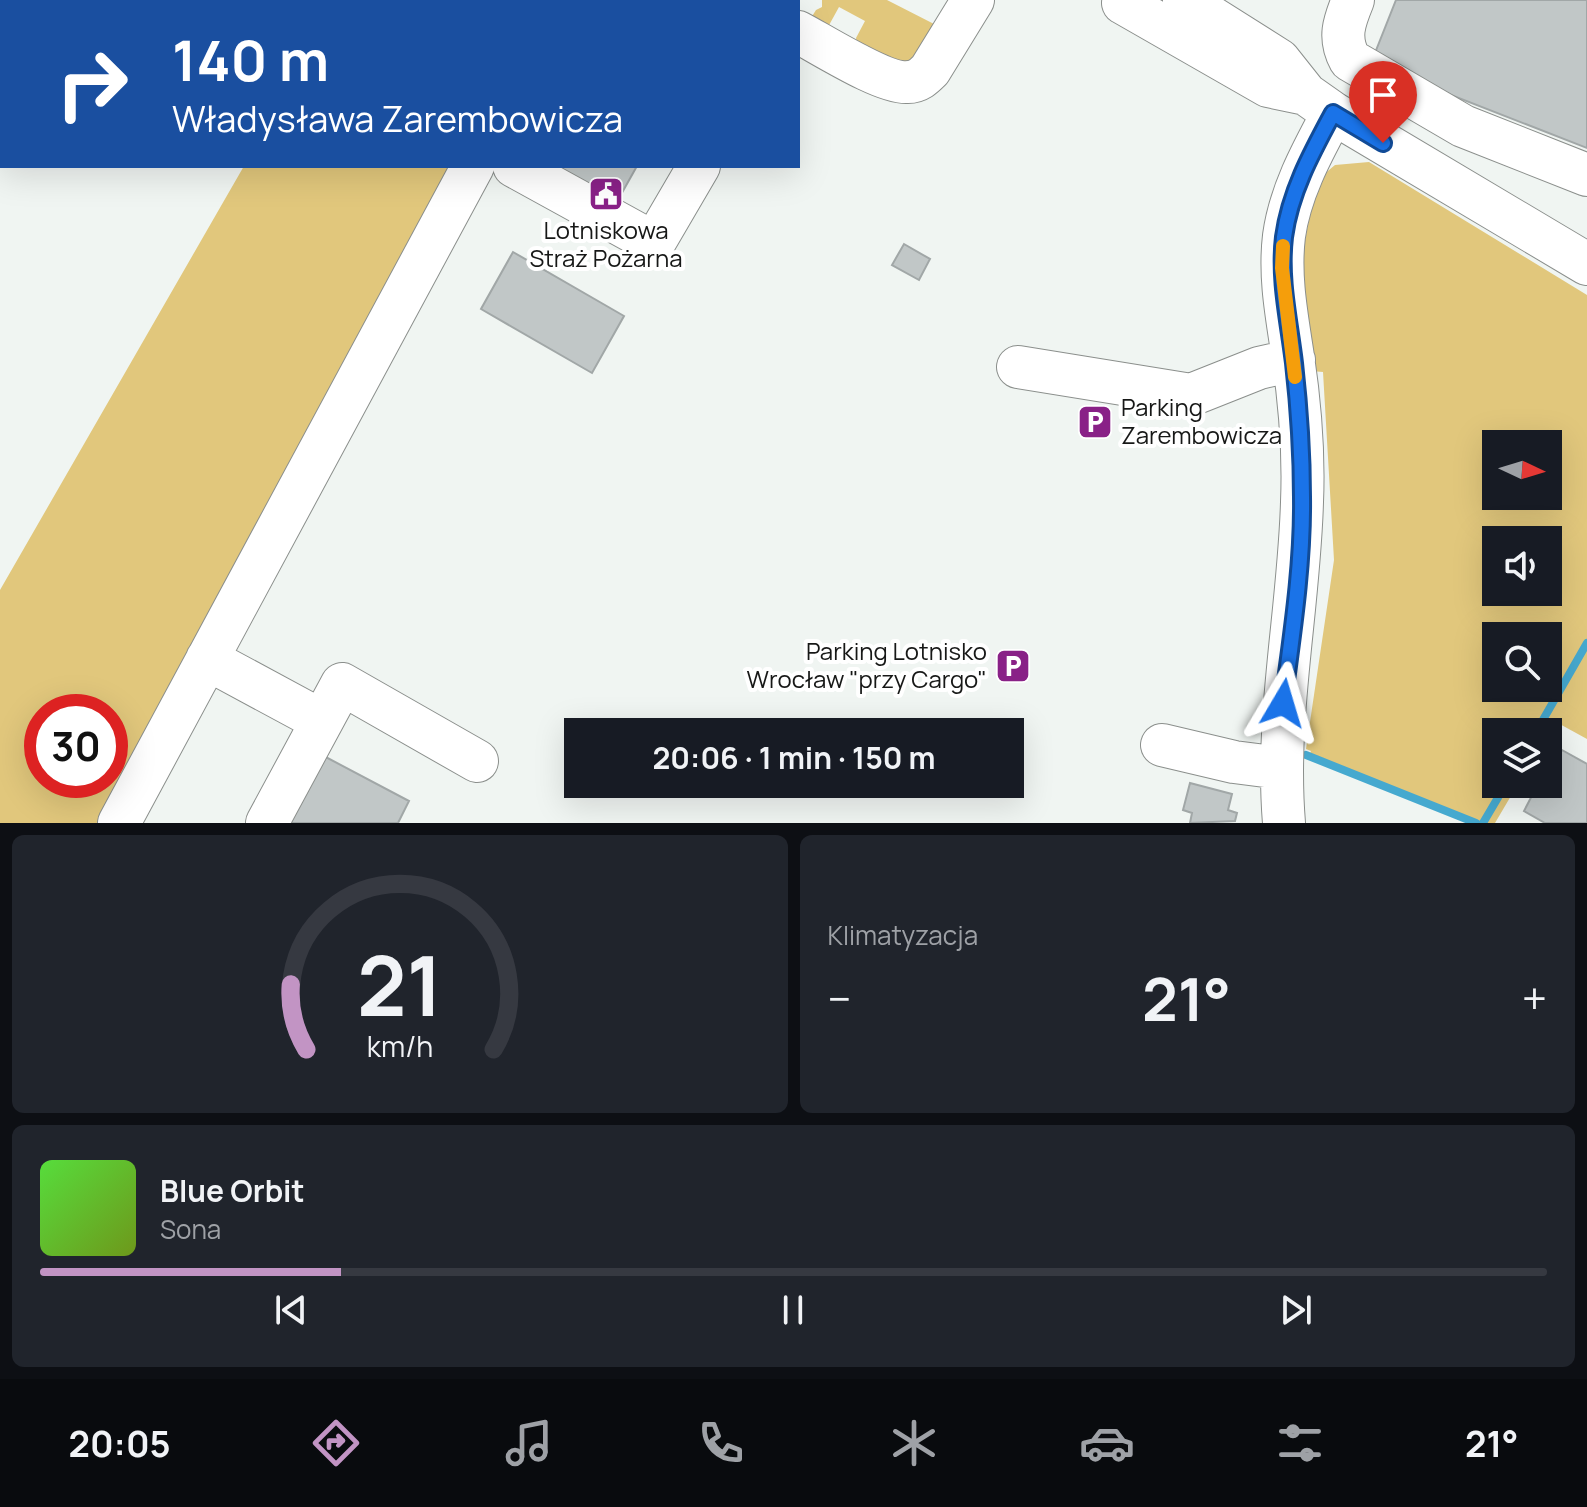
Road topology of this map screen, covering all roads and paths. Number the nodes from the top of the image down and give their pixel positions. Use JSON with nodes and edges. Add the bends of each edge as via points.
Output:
{"nodes":[{"id":1,"x":973,"y":0,"type":"edge"},
{"id":2,"x":1184,"y":0,"type":"edge"},
{"id":3,"x":1353,"y":0,"type":"edge"},
{"id":4,"x":1124,"y":2,"type":"edge"},
{"id":5,"x":800,"y":33,"type":"edge"},
{"id":6,"x":1319,"y":103,"type":"junction"},
{"id":7,"x":472,"y":168,"type":"edge"},
{"id":8,"x":518,"y":168,"type":"edge"},
{"id":9,"x":698,"y":168,"type":"edge"},
{"id":10,"x":1587,"y":175,"type":"edge"},
{"id":11,"x":1587,"y":264,"type":"edge"},
{"id":12,"x":1294,"y":360,"type":"junction"},
{"id":13,"x":1018,"y":367,"type":"dead end"},
{"id":14,"x":207,"y":659,"type":"junction"},
{"id":15,"x":322,"y":721,"type":"junction"},
{"id":16,"x":1162,"y":745,"type":"dead end"},
{"id":17,"x":477,"y":761,"type":"dead end"},
{"id":18,"x":1281,"y":768,"type":"junction"},
{"id":19,"x":119,"y":823,"type":"edge"},
{"id":20,"x":267,"y":823,"type":"edge"},
{"id":21,"x":1284,"y":823,"type":"edge"}],
"edges":[{"from":1,"to":5,"type":"street","via":[[930,70],[909,83],[885,77]]},
{"from":2,"to":6,"type":"street","via":[[1279,60]]},
{"from":3,"to":10,"type":"street","via":[[1342,45],[1350,60],[1463,126]]},
{"from":4,"to":6,"type":"street","via":[[1268,86]]},
{"from":6,"to":11,"type":"street"},
{"from":6,"to":12,"type":"street","via":[[1284,234],[1282,268]]},
{"from":7,"to":14,"type":"street"},
{"from":8,"to":9,"type":"street","via":[[654,243]]},
{"from":12,"to":13,"type":"street","via":[[1191,395]]},
{"from":12,"to":18,"type":"street","via":[[1302,499]]},
{"from":14,"to":15,"type":"street"},
{"from":14,"to":19,"type":"street"},
{"from":15,"to":17,"type":"street","via":[[342,684]]},
{"from":15,"to":20,"type":"street"},
{"from":16,"to":18,"type":"street"},
{"from":18,"to":21,"type":"street"}]}
